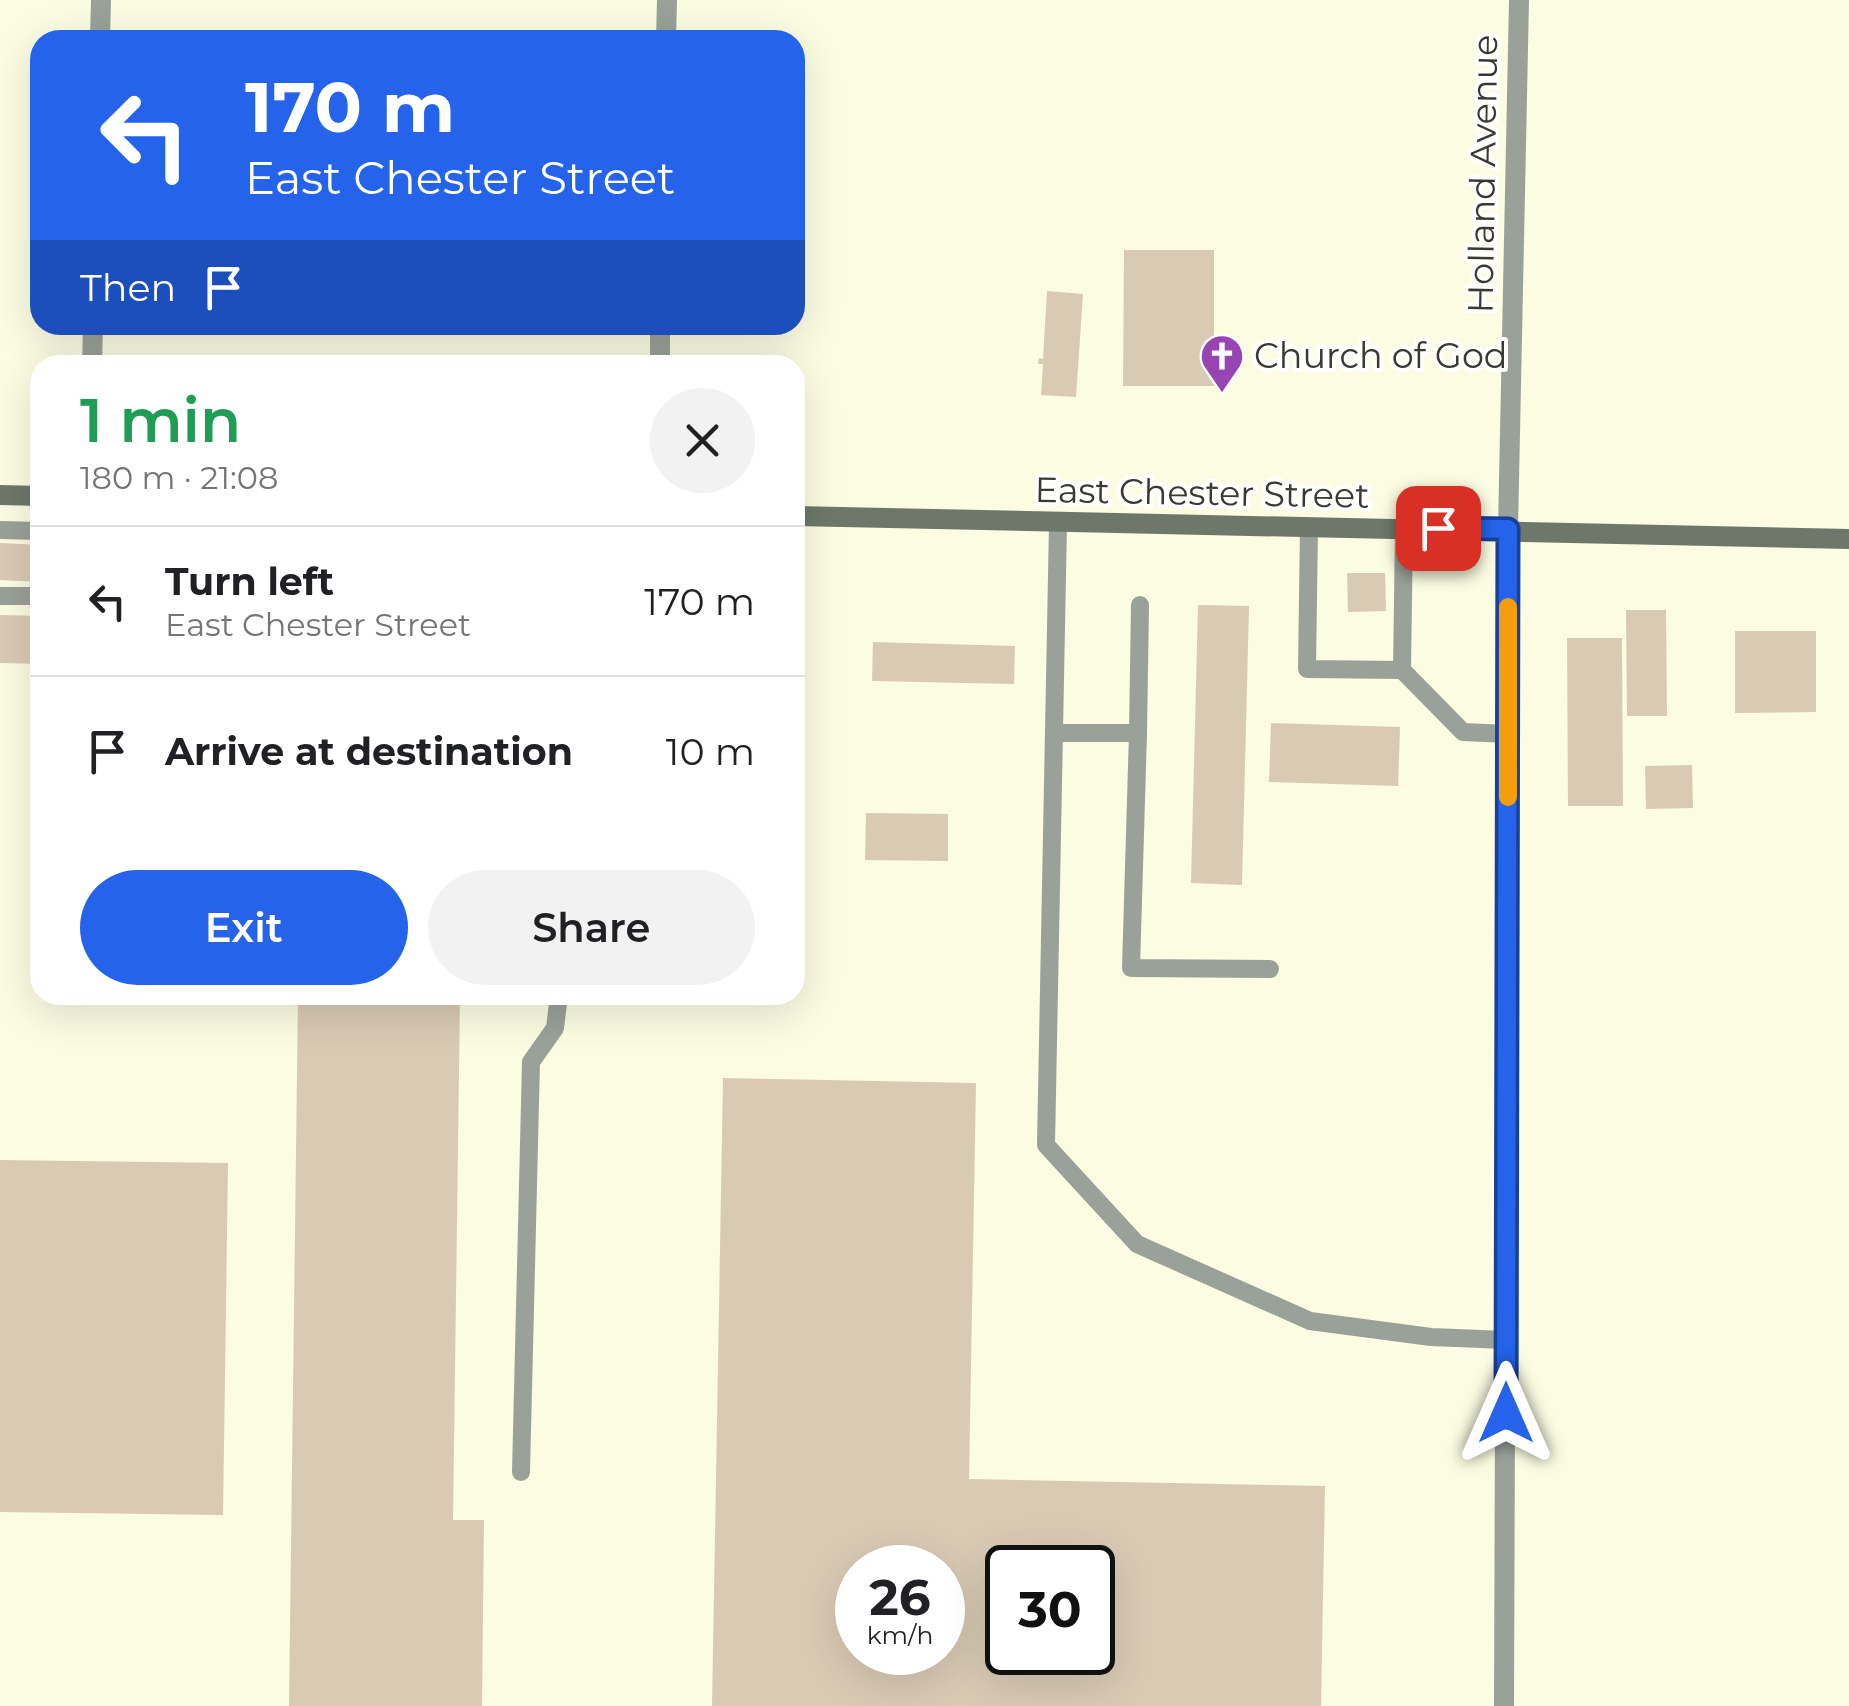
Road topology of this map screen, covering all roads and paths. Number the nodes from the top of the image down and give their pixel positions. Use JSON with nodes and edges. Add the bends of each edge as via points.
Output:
{"nodes":[{"id":1,"x":101,"y":0,"type":"edge"},
{"id":2,"x":667,"y":0,"type":"edge"},
{"id":3,"x":1518,"y":0,"type":"edge"},
{"id":4,"x":100,"y":30,"type":"edge"},
{"id":5,"x":666,"y":30,"type":"edge"},
{"id":6,"x":0,"y":495,"type":"edge"},
{"id":7,"x":30,"y":496,"type":"edge"},
{"id":8,"x":805,"y":516,"type":"edge"},
{"id":9,"x":1058,"y":524,"type":"junction"},
{"id":10,"x":1310,"y":527,"type":"junction"},
{"id":11,"x":1404,"y":528,"type":"junction"},
{"id":12,"x":1508,"y":529,"type":"junction"},
{"id":13,"x":0,"y":530,"type":"edge"},
{"id":14,"x":30,"y":531,"type":"edge"},
{"id":15,"x":1849,"y":539,"type":"edge"},
{"id":16,"x":0,"y":596,"type":"edge"},
{"id":17,"x":30,"y":596,"type":"edge"},
{"id":18,"x":1140,"y":605,"type":"dead end"},
{"id":19,"x":1402,"y":670,"type":"junction"},
{"id":20,"x":1054,"y":733,"type":"junction"},
{"id":21,"x":1138,"y":733,"type":"junction"},
{"id":22,"x":1508,"y":734,"type":"junction"},
{"id":23,"x":1270,"y":969,"type":"dead end"},
{"id":24,"x":558,"y":1005,"type":"edge"},
{"id":25,"x":1506,"y":1340,"type":"junction"},
{"id":26,"x":521,"y":1472,"type":"dead end"},
{"id":27,"x":1504,"y":1706,"type":"edge"}],
"edges":[{"from":1,"to":4,"type":"street"},
{"from":2,"to":5,"type":"street"},
{"from":3,"to":12,"type":"street","name":"Holland Avenue"},
{"from":6,"to":7,"type":"main road"},
{"from":8,"to":9,"type":"main road","name":"East Chester Street"},
{"from":9,"to":10,"type":"main road","name":"East Chester Street"},
{"from":9,"to":20,"type":"lane"},
{"from":10,"to":11,"type":"main road","name":"East Chester Street"},
{"from":10,"to":19,"type":"lane","via":[[1307,670]]},
{"from":11,"to":12,"type":"main road","name":"East Chester Street"},
{"from":11,"to":19,"type":"lane"},
{"from":12,"to":15,"type":"main road","name":"East Chester Street"},
{"from":12,"to":22,"type":"street","name":"Holland Avenue"},
{"from":13,"to":14,"type":"lane"},
{"from":16,"to":17,"type":"lane"},
{"from":18,"to":21,"type":"lane"},
{"from":19,"to":22,"type":"lane","via":[[1462,732]]},
{"from":20,"to":21,"type":"lane"},
{"from":20,"to":25,"type":"lane","via":[[1046,1145],[1138,1244],[1310,1320]]},
{"from":21,"to":23,"type":"lane","via":[[1131,968]]},
{"from":22,"to":25,"type":"street","name":"Holland Avenue"},
{"from":24,"to":26,"type":"lane","via":[[555,1028],[531,1062]]},
{"from":25,"to":27,"type":"street","name":"Holland Avenue"}]}
